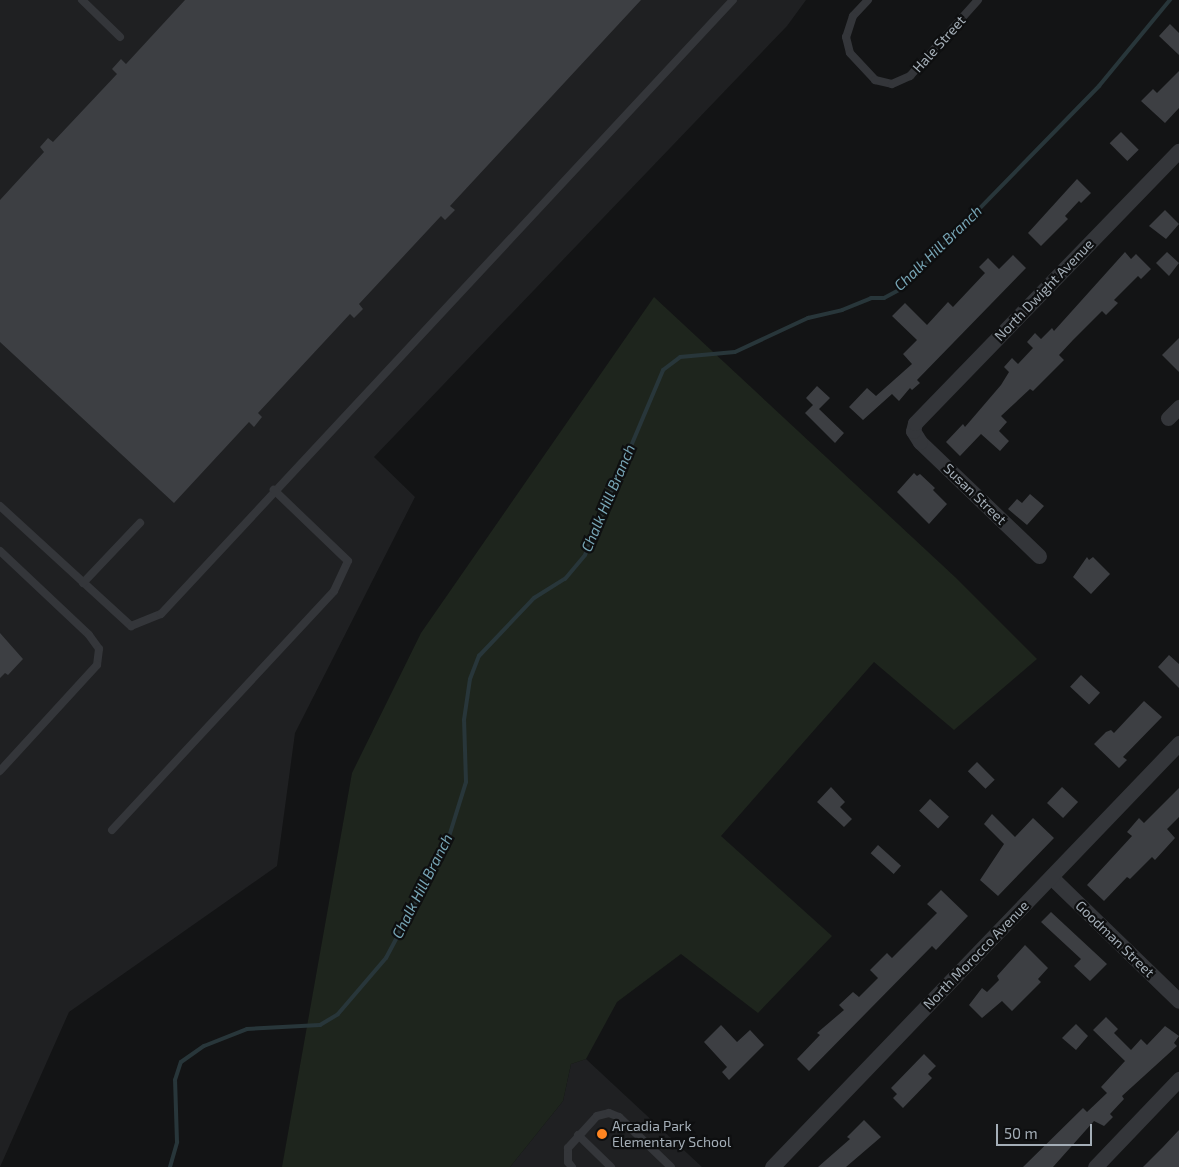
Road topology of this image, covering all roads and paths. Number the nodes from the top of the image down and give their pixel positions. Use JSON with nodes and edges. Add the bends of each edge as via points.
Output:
{"nodes":[{"id":1,"x":82,"y":0,"type":"edge"},
{"id":2,"x":733,"y":0,"type":"edge"},
{"id":3,"x":868,"y":0,"type":"edge"},
{"id":4,"x":978,"y":0,"type":"edge"},
{"id":5,"x":120,"y":37,"type":"dead end"},
{"id":6,"x":1179,"y":151,"type":"edge"},
{"id":7,"x":1179,"y":407,"type":"edge"},
{"id":8,"x":1168,"y":418,"type":"dead end"},
{"id":9,"x":913,"y":431,"type":"joint"},
{"id":10,"x":274,"y":490,"type":"junction"},
{"id":11,"x":0,"y":506,"type":"edge"},
{"id":12,"x":140,"y":523,"type":"dead end"},
{"id":13,"x":0,"y":551,"type":"edge"},
{"id":14,"x":1038,"y":556,"type":"dead end"},
{"id":15,"x":83,"y":583,"type":"junction"},
{"id":16,"x":1179,"y":743,"type":"edge"},
{"id":17,"x":0,"y":771,"type":"edge"},
{"id":18,"x":112,"y":830,"type":"dead end"},
{"id":19,"x":1051,"y":877,"type":"junction"},
{"id":20,"x":1179,"y":1000,"type":"edge"},
{"id":21,"x":1179,"y":1079,"type":"edge"},
{"id":22,"x":578,"y":1135,"type":"junction"},
{"id":23,"x":572,"y":1167,"type":"edge"},
{"id":24,"x":612,"y":1167,"type":"edge"},
{"id":25,"x":671,"y":1167,"type":"edge"},
{"id":26,"x":772,"y":1167,"type":"edge"},
{"id":27,"x":1095,"y":1167,"type":"edge"}],
"edges":[{"from":1,"to":5,"type":"lane"},
{"from":2,"to":10,"type":"lane"},
{"from":3,"to":4,"type":"lane","name":"Hale Street","via":[[853,16],[846,37],[850,53],[875,80],[892,84],[910,76]]},
{"from":6,"to":9,"type":"street","name":"North Dwight Avenue","via":[[917,420]]},
{"from":7,"to":8,"type":"street"},
{"from":9,"to":14,"type":"street","name":"Susan Street","via":[[920,442]]},
{"from":10,"to":15,"type":"lane","via":[[161,614],[131,626]]},
{"from":10,"to":18,"type":"lane","via":[[348,560],[334,591]]},
{"from":11,"to":15,"type":"lane"},
{"from":12,"to":15,"type":"lane"},
{"from":13,"to":17,"type":"lane","via":[[89,635],[99,649],[97,665]]},
{"from":16,"to":19,"type":"street","name":"North Morocco Avenue"},
{"from":19,"to":20,"type":"street","name":"Goodman Street"},
{"from":19,"to":26,"type":"street","name":"North Morocco Avenue"},
{"from":21,"to":27,"type":"street"},
{"from":22,"to":23,"type":"lane","via":[[568,1148],[568,1162]]},
{"from":22,"to":24,"type":"lane"},
{"from":22,"to":25,"type":"lane","via":[[597,1116],[609,1113],[619,1118]]}]}
